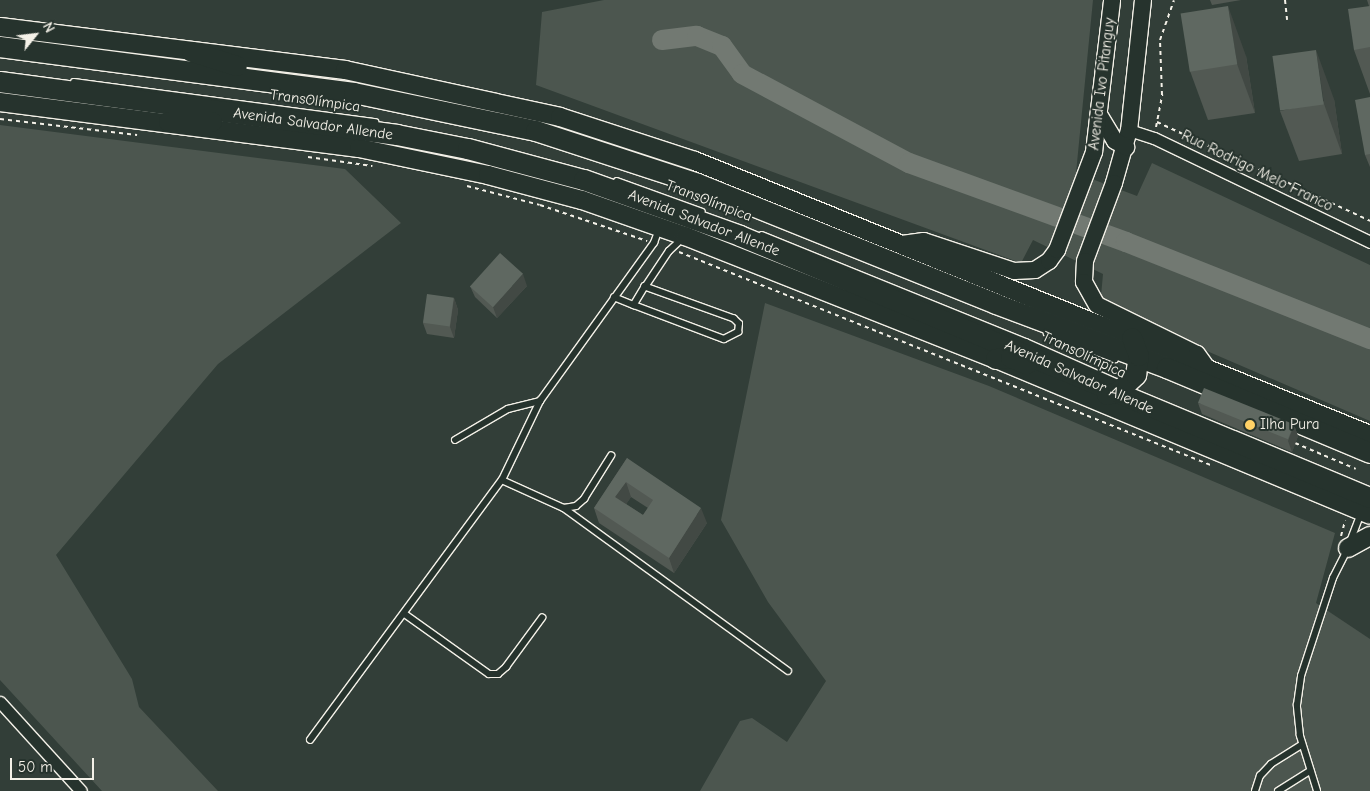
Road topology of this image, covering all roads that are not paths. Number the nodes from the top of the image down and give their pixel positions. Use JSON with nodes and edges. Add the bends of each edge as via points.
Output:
{"nodes":[{"id":1,"x":1112,"y":0,"type":"edge"},
{"id":2,"x":1143,"y":0,"type":"edge"},
{"id":3,"x":0,"y":27,"type":"edge"},
{"id":4,"x":0,"y":47,"type":"edge"},
{"id":5,"x":192,"y":52,"type":"junction"},
{"id":6,"x":53,"y":62,"type":"dead end"},
{"id":7,"x":71,"y":64,"type":"dead end"},
{"id":8,"x":100,"y":68,"type":"dead end"},
{"id":9,"x":63,"y":80,"type":"dead end"},
{"id":10,"x":0,"y":82,"type":"edge"},
{"id":11,"x":351,"y":98,"type":"junction"},
{"id":12,"x":0,"y":102,"type":"edge"},
{"id":13,"x":1100,"y":116,"type":"junction"},
{"id":14,"x":169,"y":122,"type":"junction"},
{"id":15,"x":391,"y":129,"type":"junction"},
{"id":16,"x":1129,"y":130,"type":"junction"},
{"id":17,"x":498,"y":131,"type":"dead end"},
{"id":18,"x":470,"y":141,"type":"dead end"},
{"id":19,"x":1126,"y":147,"type":"junction"},
{"id":20,"x":497,"y":148,"type":"dead end"},
{"id":21,"x":573,"y":152,"type":"dead end"},
{"id":22,"x":605,"y":178,"type":"dead end"},
{"id":23,"x":674,"y":185,"type":"dead end"},
{"id":24,"x":726,"y":204,"type":"dead end"},
{"id":25,"x":712,"y":216,"type":"dead end"},
{"id":26,"x":758,"y":233,"type":"dead end"},
{"id":27,"x":657,"y":235,"type":"junction"},
{"id":28,"x":685,"y":236,"type":"junction"},
{"id":29,"x":1370,"y":242,"type":"edge"},
{"id":30,"x":902,"y":244,"type":"junction"},
{"id":31,"x":645,"y":286,"type":"junction"},
{"id":32,"x":614,"y":297,"type":"junction"},
{"id":33,"x":634,"y":305,"type":"junction"},
{"id":34,"x":995,"y":312,"type":"dead end"},
{"id":35,"x":1041,"y":331,"type":"dead end"},
{"id":36,"x":996,"y":359,"type":"junction"},
{"id":37,"x":1136,"y":360,"type":"junction"},
{"id":38,"x":1208,"y":369,"type":"junction"},
{"id":39,"x":1169,"y":378,"type":"dead end"},
{"id":40,"x":1122,"y":390,"type":"junction"},
{"id":41,"x":540,"y":401,"type":"junction"},
{"id":42,"x":1370,"y":434,"type":"edge"},
{"id":43,"x":455,"y":440,"type":"dead end"},
{"id":44,"x":1370,"y":453,"type":"edge"},
{"id":45,"x":611,"y":456,"type":"dead end"},
{"id":46,"x":1370,"y":461,"type":"edge"},
{"id":47,"x":1336,"y":475,"type":"dead end"},
{"id":48,"x":502,"y":480,"type":"junction"},
{"id":49,"x":1367,"y":501,"type":"edge"},
{"id":50,"x":564,"y":508,"type":"junction"},
{"id":51,"x":1370,"y":536,"type":"edge"},
{"id":52,"x":1344,"y":544,"type":"junction"},
{"id":53,"x":406,"y":614,"type":"junction"},
{"id":54,"x":542,"y":618,"type":"dead end"},
{"id":55,"x":788,"y":671,"type":"dead end"},
{"id":56,"x":0,"y":702,"type":"edge"},
{"id":57,"x":310,"y":740,"type":"dead end"},
{"id":58,"x":1302,"y":745,"type":"junction"},
{"id":59,"x":1310,"y":771,"type":"junction"},
{"id":60,"x":81,"y":791,"type":"edge"},
{"id":61,"x":1254,"y":791,"type":"edge"},
{"id":62,"x":1278,"y":791,"type":"edge"},
{"id":63,"x":1317,"y":791,"type":"edge"}],
"edges":[{"from":1,"to":13,"type":"street","name":"Avenida Ivo Pitanguy"},
{"from":2,"to":16,"type":"street","name":"Avenida Ivo Pitanguy"},
{"from":3,"to":5,"type":"main road"},
{"from":4,"to":11,"type":"highway"},
{"from":5,"to":11,"type":"highway","via":[[217,62],[346,86]]},
{"from":5,"to":30,"type":"main road","via":[[345,70],[560,117],[696,161]]},
{"from":6,"to":7,"type":"lane"},
{"from":8,"to":11,"type":"lane","name":"TransOlímpica"},
{"from":9,"to":15,"type":"lane","name":"TransOlímpica"},
{"from":10,"to":15,"type":"highway","name":"Avenida Salvador Allende"},
{"from":11,"to":17,"type":"lane","name":"TransOlímpica"},
{"from":11,"to":37,"type":"highway","via":[[536,131],[619,156],[698,184]]},
{"from":12,"to":14,"type":"main road","name":"Avenida Salvador Allende"},
{"from":13,"to":19,"type":"street","via":[[1115,141]]},
{"from":13,"to":30,"type":"street","name":"Avenida Ivo Pitanguy","via":[[1090,168],[1054,254],[1042,267],[1020,271],[924,241]]},
{"from":14,"to":15,"type":"highway","via":[[191,120],[384,139]]},
{"from":14,"to":27,"type":"main road","name":"Avenida Salvador Allende","via":[[359,148],[443,164],[564,196]]},
{"from":15,"to":40,"type":"highway","name":"Avenida Salvador Allende","via":[[526,164],[658,205]]},
{"from":16,"to":19,"type":"street","name":"Avenida Ivo Pitanguy"},
{"from":16,"to":29,"type":"street","name":"Rua Rodrigo Melo Franco","via":[[1154,138]]},
{"from":18,"to":20,"type":"lane"},
{"from":19,"to":38,"type":"street","name":"Avenida Ivo Pitanguy","via":[[1084,266],[1086,288],[1097,305],[1197,354]]},
{"from":21,"to":23,"type":"lane","name":"TransOlímpica"},
{"from":22,"to":25,"type":"lane","name":"TransOlímpica"},
{"from":24,"to":34,"type":"lane","name":"TransOlímpica"},
{"from":26,"to":40,"type":"lane","name":"TransOlímpica","via":[[1026,342]]},
{"from":27,"to":28,"type":"main road","name":"Avenida Salvador Allende"},
{"from":27,"to":32,"type":"lane"},
{"from":28,"to":31,"type":"lane","via":[[669,251]]},
{"from":28,"to":36,"type":"main road","name":"Avenida Salvador Allende"},
{"from":30,"to":37,"type":"main road"},
{"from":31,"to":33,"type":"lane"},
{"from":31,"to":33,"type":"lane","via":[[734,319],[739,324],[738,332],[732,338],[724,339]]},
{"from":32,"to":33,"type":"lane"},
{"from":32,"to":41,"type":"lane"},
{"from":35,"to":37,"type":"lane","name":"TransOlímpica"},
{"from":36,"to":40,"type":"highway","via":[[1011,358],[1101,395]]},
{"from":36,"to":49,"type":"main road","name":"Avenida Salvador Allende"},
{"from":37,"to":38,"type":"main road"},
{"from":37,"to":40,"type":"highway","via":[[1134,379]]},
{"from":37,"to":44,"type":"highway"},
{"from":38,"to":42,"type":"main road"},
{"from":39,"to":46,"type":"lane"},
{"from":40,"to":47,"type":"lane","name":"TransOlímpica"},
{"from":40,"to":49,"type":"highway","name":"Avenida Salvador Allende"},
{"from":41,"to":43,"type":"lane","via":[[508,408]]},
{"from":41,"to":48,"type":"lane"},
{"from":45,"to":50,"type":"lane","via":[[584,500],[576,506]]},
{"from":48,"to":50,"type":"lane"},
{"from":48,"to":53,"type":"lane"},
{"from":49,"to":52,"type":"lane"},
{"from":49,"to":52,"type":"lane"},
{"from":50,"to":55,"type":"lane"},
{"from":51,"to":52,"type":"main road"},
{"from":52,"to":58,"type":"lane","via":[[1301,676],[1297,705]]},
{"from":53,"to":54,"type":"lane","via":[[489,674],[498,674],[506,667]]},
{"from":53,"to":57,"type":"lane"},
{"from":56,"to":60,"type":"street"},
{"from":58,"to":59,"type":"lane"},
{"from":58,"to":61,"type":"lane","via":[[1271,764],[1260,776]]},
{"from":59,"to":62,"type":"lane"},
{"from":59,"to":63,"type":"lane"}]}
